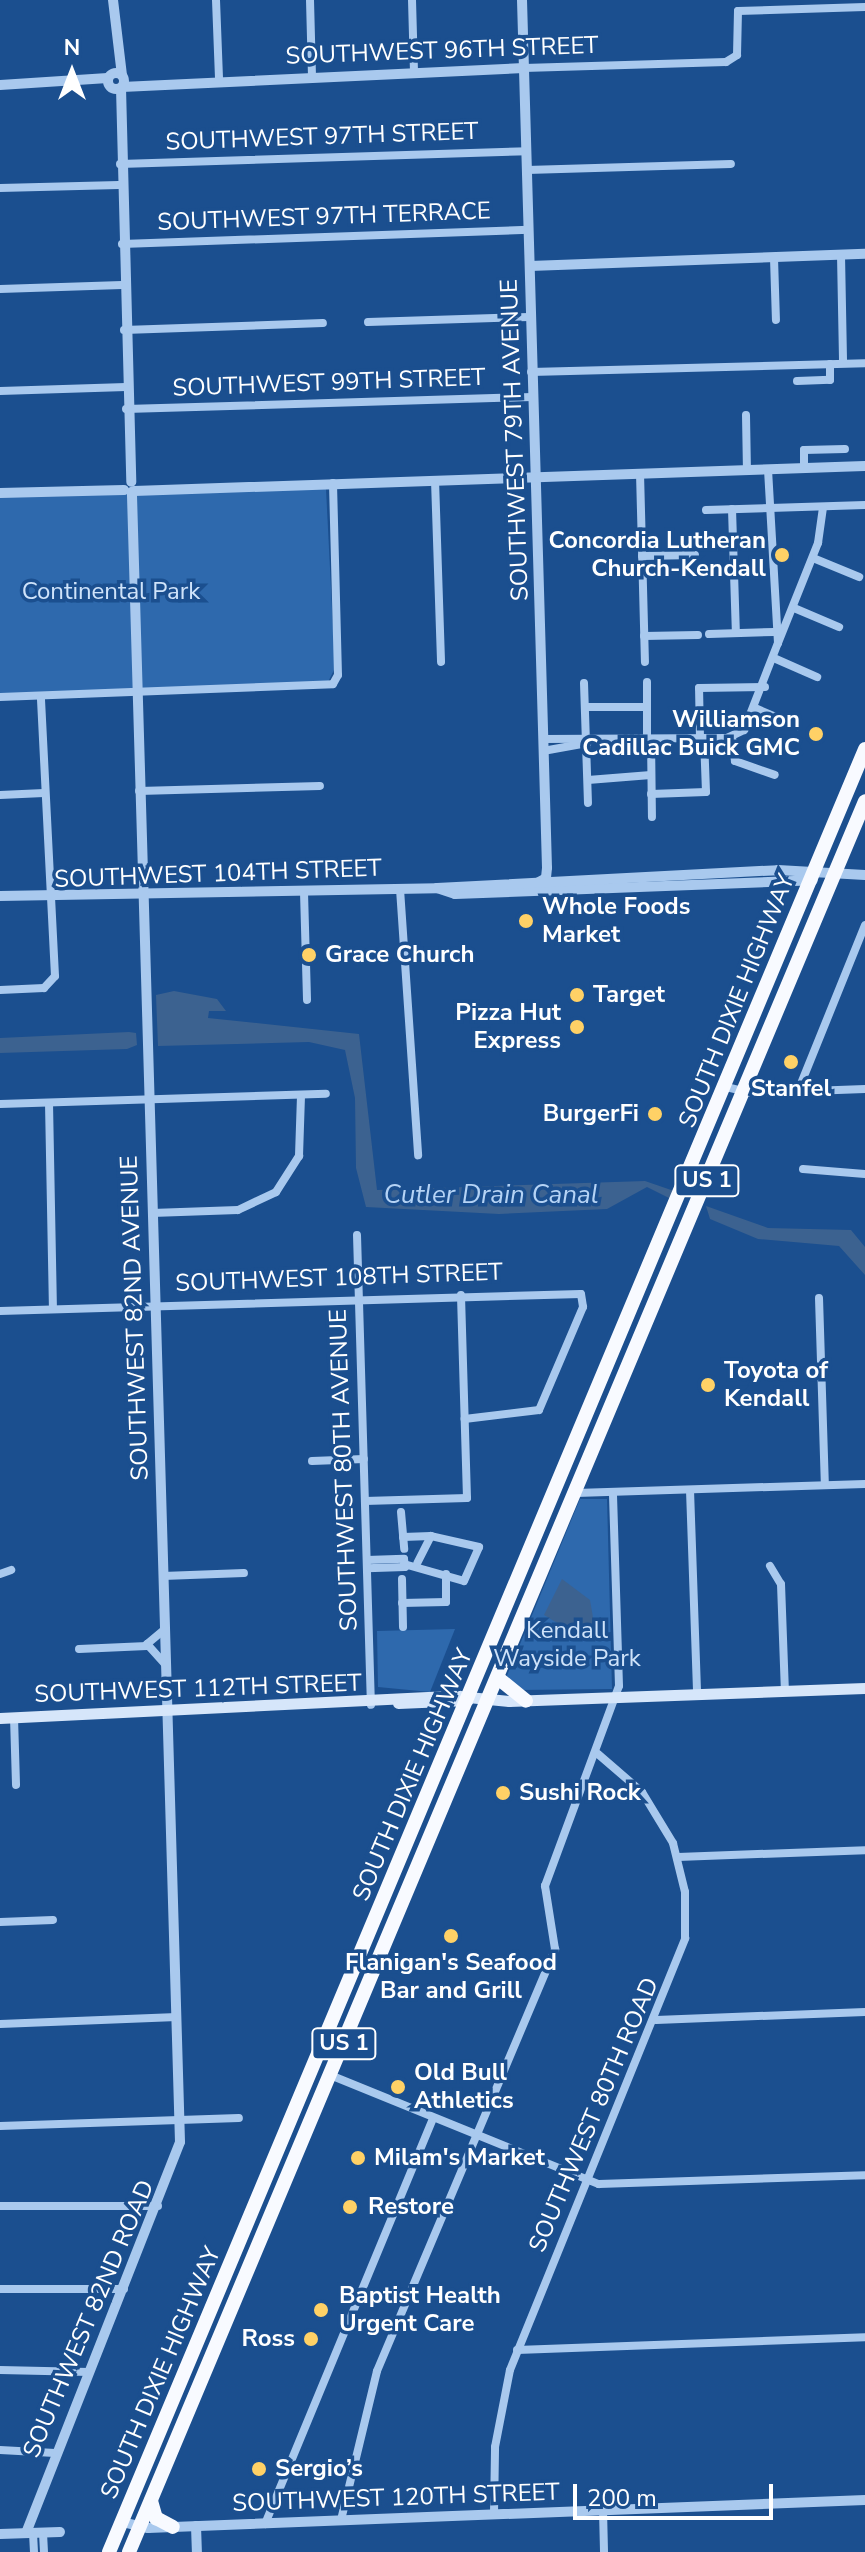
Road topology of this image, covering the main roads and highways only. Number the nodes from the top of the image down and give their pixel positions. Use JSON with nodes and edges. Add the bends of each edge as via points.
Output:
{"nodes":[{"id":1,"x":865,"y":749,"type":"edge"},
{"id":2,"x":865,"y":801,"type":"edge"},
{"id":3,"x":556,"y":1493,"type":"junction"},
{"id":4,"x":576,"y":1493,"type":"junction"},
{"id":5,"x":498,"y":1678,"type":"junction"},
{"id":6,"x":865,"y":1688,"type":"edge"},
{"id":7,"x":468,"y":1700,"type":"junction"},
{"id":8,"x":488,"y":1701,"type":"junction"},
{"id":9,"x":526,"y":1701,"type":"junction"},
{"id":10,"x":0,"y":1718,"type":"edge"},
{"id":11,"x":326,"y":2037,"type":"junction"},
{"id":12,"x":330,"y":2075,"type":"junction"},
{"id":13,"x":248,"y":2222,"type":"junction"},
{"id":14,"x":265,"y":2230,"type":"junction"},
{"id":15,"x":185,"y":2373,"type":"junction"},
{"id":16,"x":202,"y":2381,"type":"junction"},
{"id":17,"x":151,"y":2501,"type":"junction"},
{"id":18,"x":173,"y":2527,"type":"road end"},
{"id":19,"x":109,"y":2552,"type":"edge"},
{"id":20,"x":129,"y":2552,"type":"edge"}],
"edges":[{"from":1,"to":3,"type":"highway","name":"SOUTH DIXIE HIGHWAY","number":"US 1"},
{"from":2,"to":4,"type":"highway","name":"SOUTH DIXIE HIGHWAY","number":"US 1"},
{"from":3,"to":4,"type":"highway"},
{"from":3,"to":7,"type":"highway","name":"SOUTH DIXIE HIGHWAY","number":"US 1"},
{"from":4,"to":5,"type":"highway","name":"SOUTH DIXIE HIGHWAY","number":"US 1"},
{"from":5,"to":8,"type":"highway","name":"SOUTH DIXIE HIGHWAY","number":"US 1"},
{"from":5,"to":9,"type":"highway"},
{"from":6,"to":9,"type":"main road","name":"SOUTHWEST 112TH STREET"},
{"from":7,"to":8,"type":"main road","name":"SOUTHWEST 112TH STREET"},
{"from":7,"to":10,"type":"main road","name":"SOUTHWEST 112TH STREET"},
{"from":7,"to":11,"type":"highway","name":"SOUTH DIXIE HIGHWAY","number":"US 1"},
{"from":8,"to":9,"type":"main road","name":"SOUTHWEST 112TH STREET"},
{"from":8,"to":12,"type":"highway","name":"SOUTH DIXIE HIGHWAY","number":"US 1"},
{"from":11,"to":12,"type":"highway","via":[[323,2061]]},
{"from":11,"to":13,"type":"highway","name":"SOUTH DIXIE HIGHWAY","number":"US 1"},
{"from":12,"to":14,"type":"highway","name":"SOUTH DIXIE HIGHWAY","number":"US 1"},
{"from":13,"to":14,"type":"highway"},
{"from":13,"to":15,"type":"highway","name":"SOUTH DIXIE HIGHWAY","number":"US 1"},
{"from":14,"to":16,"type":"highway","name":"SOUTH DIXIE HIGHWAY","number":"US 1"},
{"from":15,"to":16,"type":"highway"},
{"from":15,"to":19,"type":"highway","name":"SOUTH DIXIE HIGHWAY","number":"US 1"},
{"from":16,"to":17,"type":"highway","name":"SOUTH DIXIE HIGHWAY","number":"US 1"},
{"from":17,"to":18,"type":"highway","via":[[156,2518]]},
{"from":17,"to":20,"type":"highway","name":"SOUTH DIXIE HIGHWAY","number":"US 1"}]}
